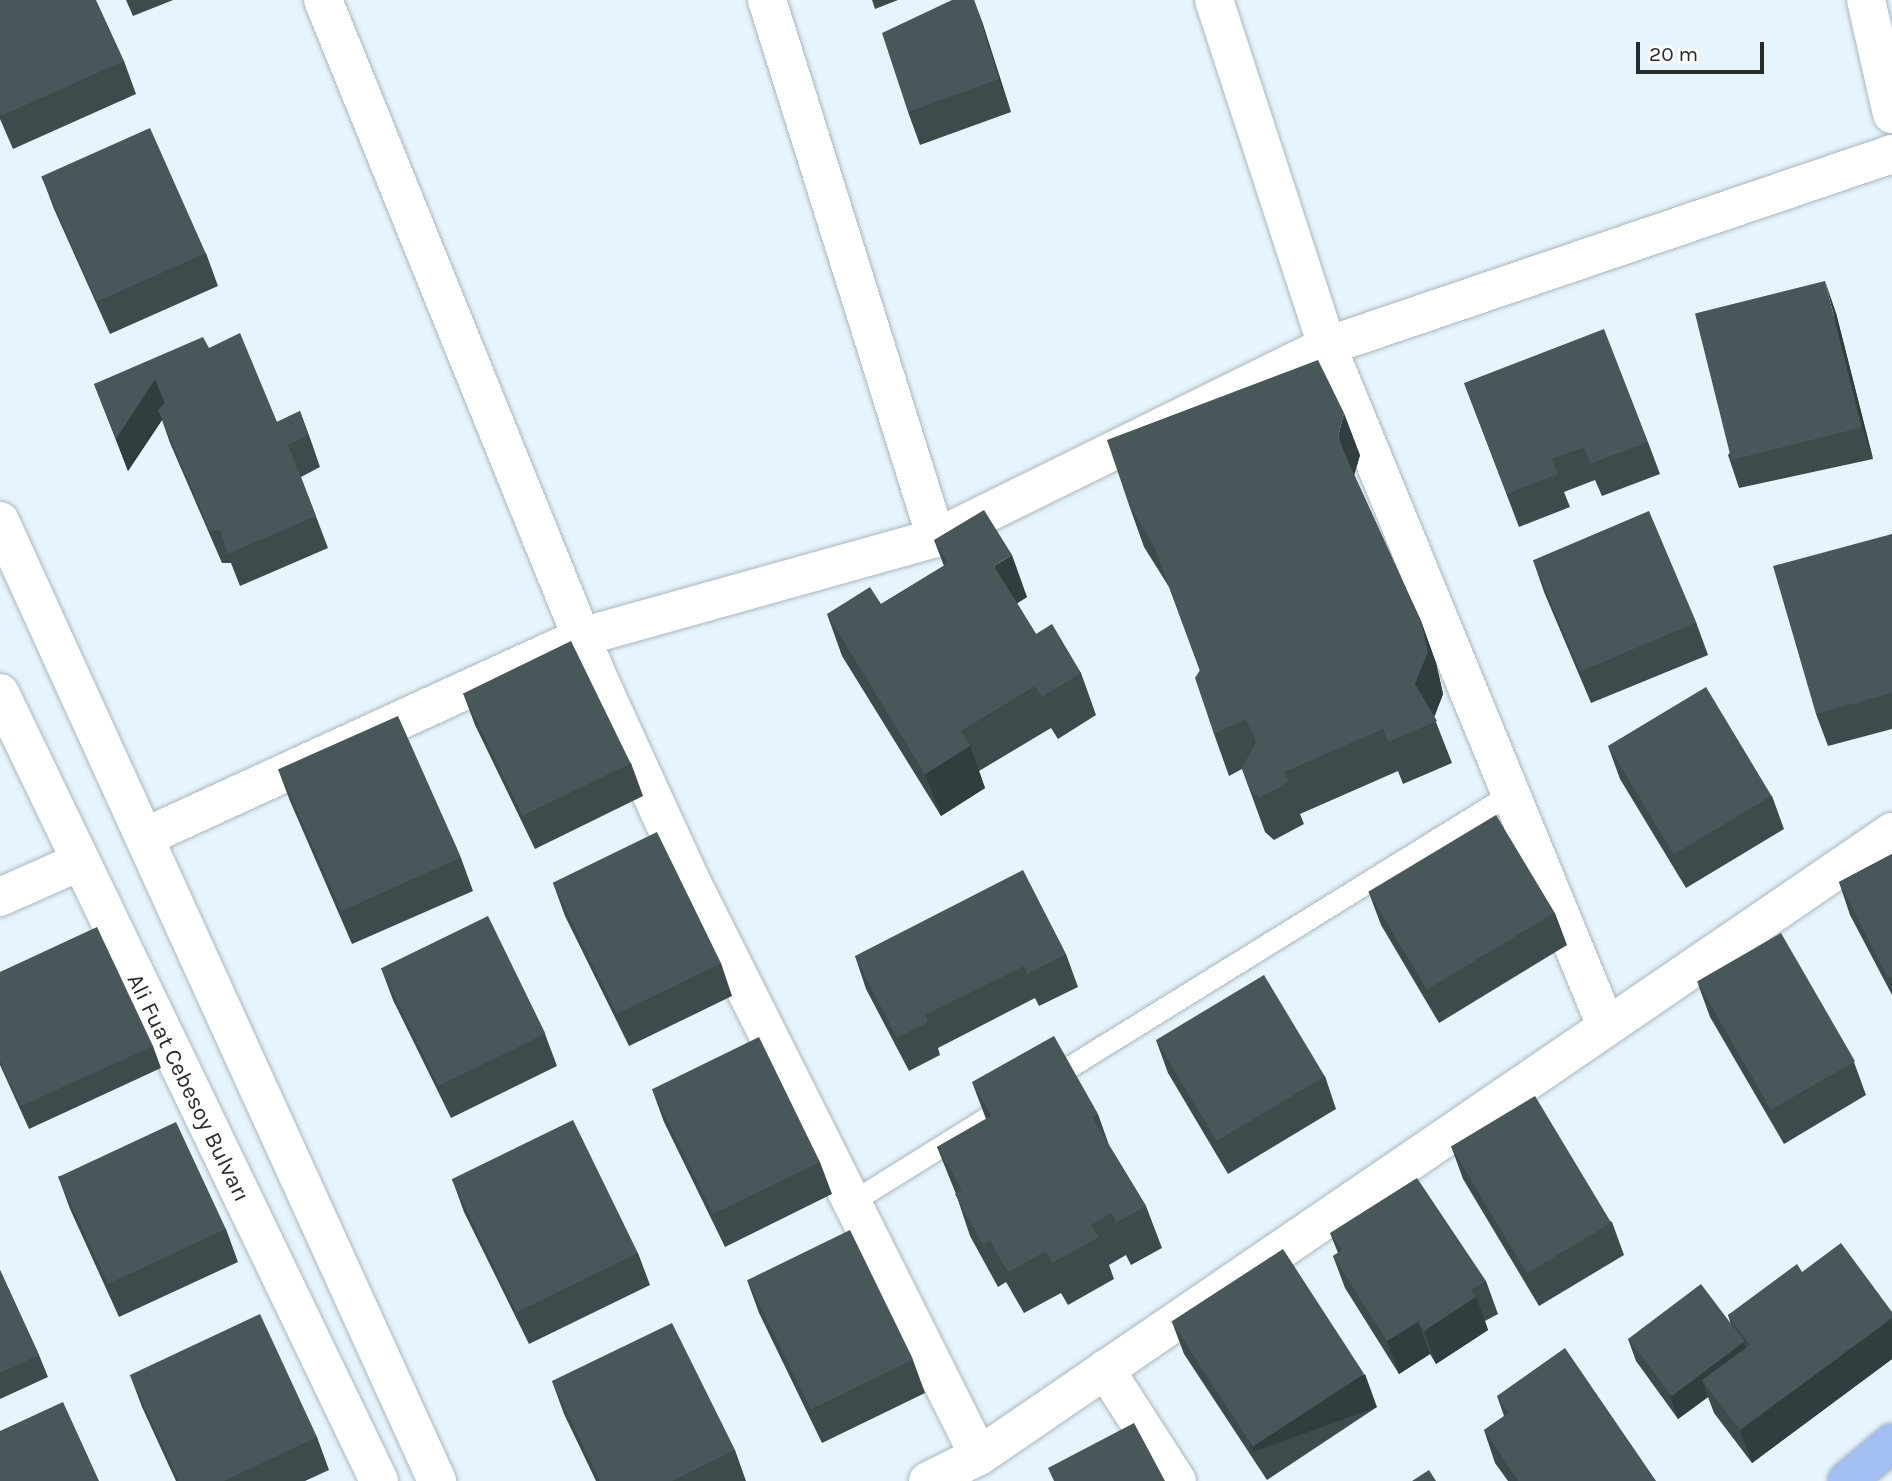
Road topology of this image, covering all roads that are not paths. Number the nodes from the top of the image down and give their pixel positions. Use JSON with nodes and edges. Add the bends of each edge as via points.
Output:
{"nodes":[{"id":1,"x":323,"y":0,"type":"edge"},
{"id":2,"x":767,"y":0,"type":"edge"},
{"id":3,"x":1214,"y":0,"type":"edge"},
{"id":4,"x":1866,"y":0,"type":"edge"},
{"id":5,"x":1892,"y":114,"type":"edge"},
{"id":6,"x":1892,"y":154,"type":"edge"},
{"id":7,"x":1327,"y":346,"type":"junction"},
{"id":8,"x":0,"y":521,"type":"edge"},
{"id":9,"x":936,"y":538,"type":"junction"},
{"id":10,"x":580,"y":637,"type":"junction"},
{"id":11,"x":0,"y":693,"type":"edge"},
{"id":12,"x":1510,"y":794,"type":"junction"},
{"id":13,"x":1892,"y":832,"type":"edge"},
{"id":14,"x":147,"y":836,"type":"junction"},
{"id":15,"x":79,"y":862,"type":"junction"},
{"id":16,"x":0,"y":897,"type":"edge"},
{"id":17,"x":1606,"y":1026,"type":"junction"},
{"id":18,"x":853,"y":1201,"type":"junction"},
{"id":19,"x":1105,"y":1369,"type":"junction"},
{"id":20,"x":1892,"y":1443,"type":"edge"},
{"id":21,"x":979,"y":1456,"type":"junction"},
{"id":22,"x":379,"y":1481,"type":"edge"},
{"id":23,"x":437,"y":1481,"type":"edge"},
{"id":24,"x":928,"y":1481,"type":"edge"},
{"id":25,"x":1177,"y":1481,"type":"edge"},
{"id":26,"x":1847,"y":1481,"type":"edge"}],
"edges":[{"from":1,"to":10,"type":"street"},
{"from":2,"to":9,"type":"street"},
{"from":3,"to":7,"type":"street"},
{"from":4,"to":5,"type":"street"},
{"from":6,"to":7,"type":"street"},
{"from":7,"to":9,"type":"street"},
{"from":7,"to":12,"type":"street"},
{"from":8,"to":14,"type":"street"},
{"from":9,"to":10,"type":"street"},
{"from":10,"to":14,"type":"street"},
{"from":10,"to":18,"type":"street","via":[[690,879]]},
{"from":11,"to":15,"type":"street","name":"Ali Fuat Cebesoy Bulvarı"},
{"from":12,"to":17,"type":"street"},
{"from":12,"to":18,"type":"lane"},
{"from":13,"to":17,"type":"street"},
{"from":14,"to":23,"type":"street"},
{"from":15,"to":16,"type":"street"},
{"from":15,"to":22,"type":"street","name":"Ali Fuat Cebesoy Bulvarı"},
{"from":17,"to":19,"type":"street"},
{"from":18,"to":21,"type":"street"},
{"from":19,"to":21,"type":"street"},
{"from":19,"to":25,"type":"street"},
{"from":20,"to":26,"type":"main road"},
{"from":21,"to":24,"type":"street"}]}
